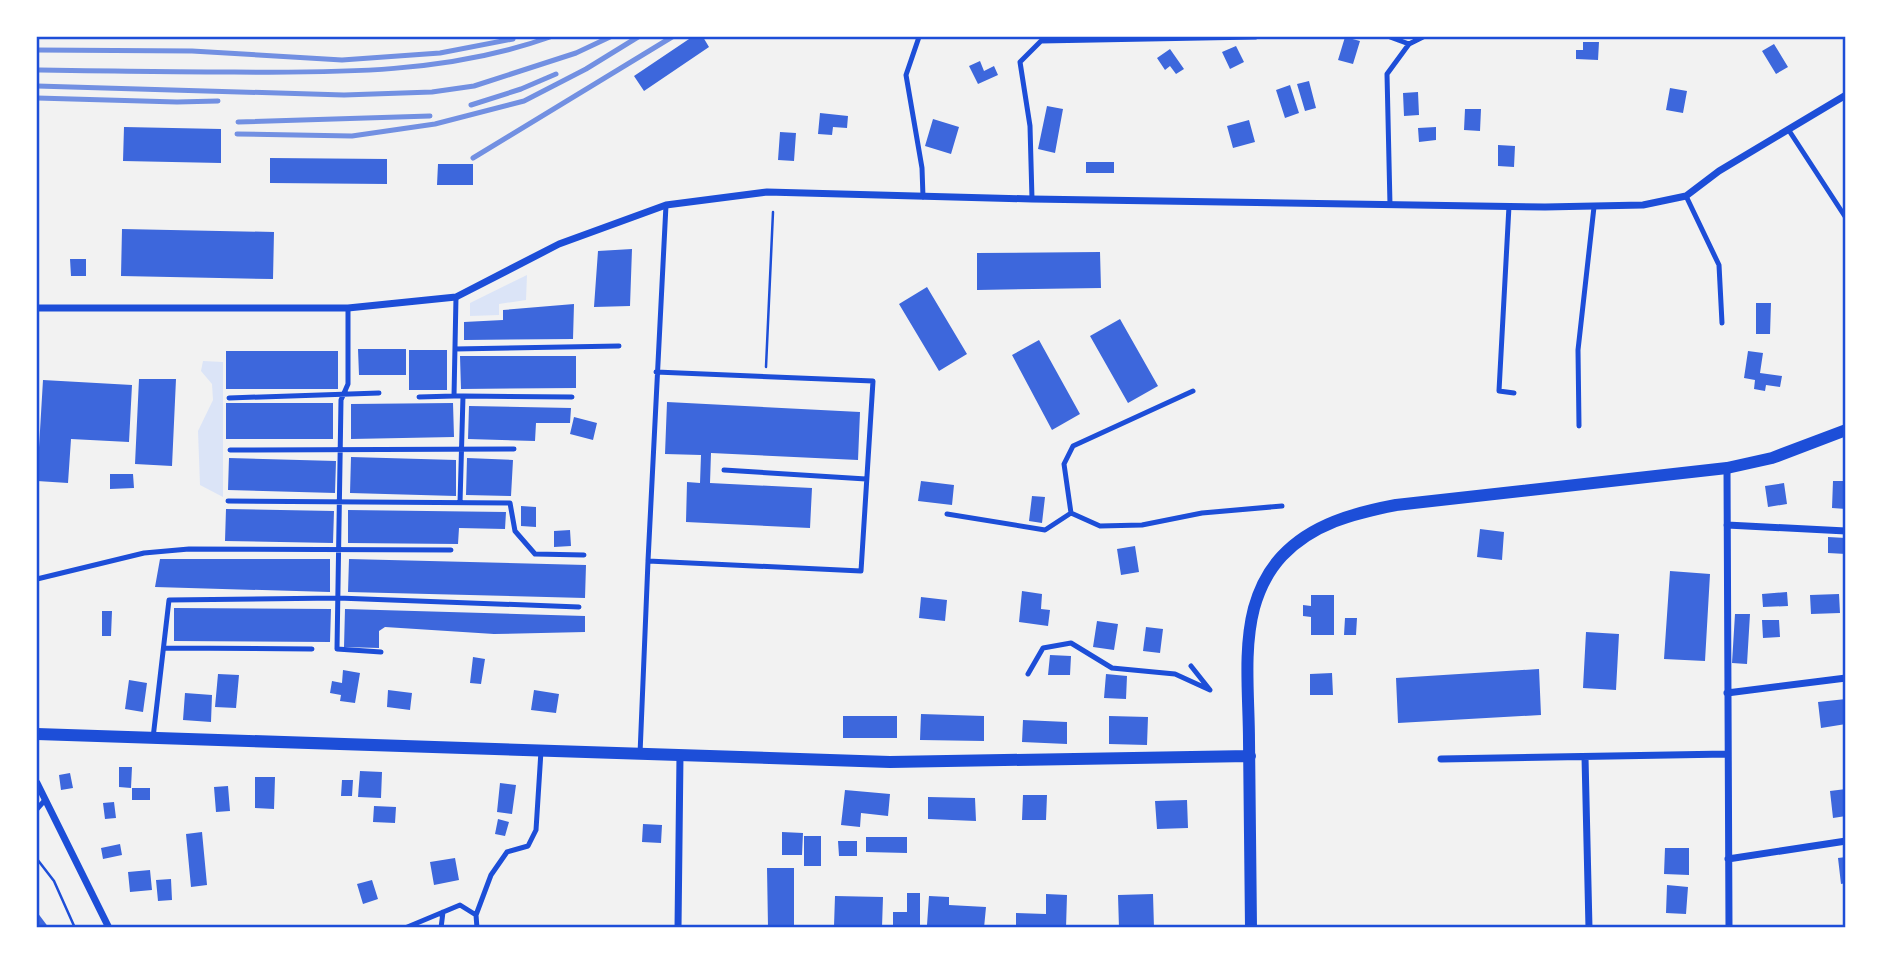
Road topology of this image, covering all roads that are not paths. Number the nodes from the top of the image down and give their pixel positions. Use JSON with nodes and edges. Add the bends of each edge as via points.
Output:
{"nodes":[{"id":1,"x":919,"y":37,"type":"edge"},
{"id":2,"x":1256,"y":37,"type":"edge"},
{"id":3,"x":1390,"y":37,"type":"edge"},
{"id":4,"x":1423,"y":37,"type":"edge"},
{"id":5,"x":1409,"y":44,"type":"junction"},
{"id":6,"x":1846,"y":95,"type":"edge"},
{"id":7,"x":1787,"y":129,"type":"junction"},
{"id":8,"x":1686,"y":196,"type":"junction"},
{"id":9,"x":923,"y":197,"type":"junction"},
{"id":10,"x":1032,"y":199,"type":"junction"},
{"id":11,"x":666,"y":205,"type":"junction"},
{"id":12,"x":1390,"y":205,"type":"junction"},
{"id":13,"x":1508,"y":206,"type":"junction"},
{"id":14,"x":1594,"y":207,"type":"junction"},
{"id":15,"x":1846,"y":218,"type":"edge"},
{"id":16,"x":456,"y":297,"type":"junction"},
{"id":17,"x":348,"y":307,"type":"junction"},
{"id":18,"x":37,"y":308,"type":"edge"},
{"id":19,"x":1722,"y":323,"type":"dead end"},
{"id":20,"x":619,"y":346,"type":"dead end"},
{"id":21,"x":455,"y":349,"type":"junction"},
{"id":22,"x":656,"y":372,"type":"junction"},
{"id":23,"x":1193,"y":391,"type":"dead end"},
{"id":24,"x":379,"y":393,"type":"dead end"},
{"id":25,"x":1514,"y":393,"type":"dead end"},
{"id":26,"x":344,"y":395,"type":"junction"},
{"id":27,"x":454,"y":396,"type":"junction"},
{"id":28,"x":463,"y":396,"type":"junction"},
{"id":29,"x":419,"y":397,"type":"dead end"},
{"id":30,"x":572,"y":397,"type":"dead end"},
{"id":31,"x":229,"y":398,"type":"dead end"},
{"id":32,"x":1579,"y":426,"type":"dead end"},
{"id":33,"x":1846,"y":430,"type":"edge"},
{"id":34,"x":340,"y":449,"type":"junction"},
{"id":35,"x":461,"y":449,"type":"junction"},
{"id":36,"x":514,"y":449,"type":"dead end"},
{"id":37,"x":230,"y":450,"type":"dead end"},
{"id":38,"x":1727,"y":468,"type":"junction"},
{"id":39,"x":724,"y":470,"type":"dead end"},
{"id":40,"x":866,"y":479,"type":"junction"},
{"id":41,"x":229,"y":501,"type":"dead end"},
{"id":42,"x":340,"y":501,"type":"junction"},
{"id":43,"x":460,"y":503,"type":"junction"},
{"id":44,"x":1282,"y":506,"type":"dead end"},
{"id":45,"x":1071,"y":513,"type":"junction"},
{"id":46,"x":947,"y":514,"type":"dead end"},
{"id":47,"x":1727,"y":525,"type":"junction"},
{"id":48,"x":1846,"y":531,"type":"edge"},
{"id":49,"x":451,"y":550,"type":"dead end"},
{"id":50,"x":339,"y":551,"type":"junction"},
{"id":51,"x":584,"y":555,"type":"dead end"},
{"id":52,"x":648,"y":561,"type":"junction"},
{"id":53,"x":37,"y":579,"type":"edge"},
{"id":54,"x":338,"y":598,"type":"junction"},
{"id":55,"x":579,"y":607,"type":"dead end"},
{"id":56,"x":164,"y":648,"type":"junction"},
{"id":57,"x":312,"y":649,"type":"dead end"},
{"id":58,"x":381,"y":652,"type":"dead end"},
{"id":59,"x":1192,"y":666,"type":"dead end"},
{"id":60,"x":1028,"y":674,"type":"dead end"},
{"id":61,"x":1846,"y":678,"type":"edge"},
{"id":62,"x":1727,"y":693,"type":"junction"},
{"id":63,"x":37,"y":734,"type":"edge"},
{"id":64,"x":153,"y":738,"type":"junction"},
{"id":65,"x":541,"y":751,"type":"junction"},
{"id":66,"x":640,"y":754,"type":"junction"},
{"id":67,"x":1727,"y":754,"type":"junction"},
{"id":68,"x":680,"y":755,"type":"junction"},
{"id":69,"x":1250,"y":756,"type":"junction"},
{"id":70,"x":1585,"y":757,"type":"junction"},
{"id":71,"x":1441,"y":759,"type":"dead end"},
{"id":72,"x":37,"y":783,"type":"edge"},
{"id":73,"x":45,"y":800,"type":"junction"},
{"id":74,"x":37,"y":809,"type":"edge"},
{"id":75,"x":1846,"y":841,"type":"edge"},
{"id":76,"x":1728,"y":859,"type":"junction"},
{"id":77,"x":443,"y":912,"type":"junction"},
{"id":78,"x":476,"y":915,"type":"junction"},
{"id":79,"x":109,"y":928,"type":"edge"},
{"id":80,"x":405,"y":928,"type":"edge"},
{"id":81,"x":442,"y":928,"type":"edge"},
{"id":82,"x":477,"y":928,"type":"edge"},
{"id":83,"x":678,"y":928,"type":"edge"},
{"id":84,"x":1251,"y":928,"type":"edge"},
{"id":85,"x":1588,"y":928,"type":"edge"},
{"id":86,"x":1729,"y":928,"type":"edge"}],
"edges":[{"from":1,"to":9,"type":"lane","via":[[906,75]]},
{"from":2,"to":10,"type":"lane","via":[[1041,40],[1020,62],[1030,126]]},
{"from":3,"to":5,"type":"lane"},
{"from":4,"to":5,"type":"lane"},
{"from":5,"to":12,"type":"lane","via":[[1387,75]]},
{"from":6,"to":7,"type":"street"},
{"from":7,"to":8,"type":"street"},
{"from":7,"to":15,"type":"lane"},
{"from":8,"to":14,"type":"street","via":[[1643,205]]},
{"from":8,"to":19,"type":"lane","via":[[1718,264]]},
{"from":9,"to":10,"type":"street"},
{"from":9,"to":11,"type":"street","via":[[767,192]]},
{"from":10,"to":12,"type":"street"},
{"from":11,"to":16,"type":"street","via":[[559,244]]},
{"from":11,"to":22,"type":"lane"},
{"from":12,"to":13,"type":"street"},
{"from":13,"to":14,"type":"street"},
{"from":13,"to":25,"type":"lane","via":[[1499,391]]},
{"from":14,"to":32,"type":"lane","via":[[1578,350]]},
{"from":16,"to":17,"type":"street"},
{"from":16,"to":21,"type":"lane"},
{"from":17,"to":18,"type":"street"},
{"from":17,"to":26,"type":"lane"},
{"from":20,"to":21,"type":"lane"},
{"from":21,"to":27,"type":"lane"},
{"from":22,"to":40,"type":"lane","via":[[873,381]]},
{"from":22,"to":52,"type":"lane"},
{"from":23,"to":45,"type":"lane","via":[[1073,446],[1064,464]]},
{"from":24,"to":26,"type":"lane"},
{"from":26,"to":31,"type":"lane"},
{"from":26,"to":34,"type":"lane"},
{"from":27,"to":28,"type":"lane"},
{"from":27,"to":29,"type":"lane"},
{"from":28,"to":30,"type":"lane"},
{"from":28,"to":35,"type":"lane"},
{"from":33,"to":38,"type":"street","via":[[1772,458]]},
{"from":34,"to":35,"type":"lane"},
{"from":34,"to":37,"type":"lane"},
{"from":34,"to":42,"type":"lane"},
{"from":35,"to":36,"type":"lane"},
{"from":35,"to":43,"type":"lane"},
{"from":38,"to":47,"type":"street"},
{"from":38,"to":69,"type":"street","via":[[1396,505],[1345,517],[1310,533],[1280,558],[1254,609],[1248,659]]},
{"from":39,"to":40,"type":"lane"},
{"from":40,"to":52,"type":"lane","via":[[861,571]]},
{"from":41,"to":42,"type":"lane"},
{"from":42,"to":43,"type":"lane"},
{"from":42,"to":50,"type":"lane"},
{"from":43,"to":51,"type":"lane","via":[[510,503],[515,531],[535,554]]},
{"from":44,"to":45,"type":"lane","via":[[1202,513],[1142,525],[1101,526]]},
{"from":45,"to":46,"type":"lane","via":[[1045,530]]},
{"from":47,"to":48,"type":"street"},
{"from":47,"to":62,"type":"street"},
{"from":49,"to":50,"type":"lane"},
{"from":50,"to":53,"type":"lane","via":[[189,549],[144,553]]},
{"from":50,"to":54,"type":"lane"},
{"from":52,"to":66,"type":"lane"},
{"from":54,"to":55,"type":"lane"},
{"from":54,"to":56,"type":"lane","via":[[170,600]]},
{"from":54,"to":58,"type":"lane","via":[[337,649]]},
{"from":56,"to":57,"type":"lane"},
{"from":56,"to":64,"type":"lane"},
{"from":59,"to":60,"type":"lane","via":[[1210,690],[1175,674],[1112,668],[1071,643],[1043,648]]},
{"from":61,"to":62,"type":"street"},
{"from":62,"to":67,"type":"street"},
{"from":63,"to":64,"type":"street"},
{"from":64,"to":65,"type":"street"},
{"from":65,"to":66,"type":"street"},
{"from":65,"to":78,"type":"lane","via":[[536,830],[528,846],[507,852],[491,874]]},
{"from":66,"to":68,"type":"street"},
{"from":67,"to":70,"type":"street"},
{"from":67,"to":76,"type":"street"},
{"from":68,"to":69,"type":"street","via":[[890,762]]},
{"from":68,"to":83,"type":"street"},
{"from":69,"to":84,"type":"street"},
{"from":70,"to":71,"type":"street"},
{"from":70,"to":85,"type":"street"},
{"from":72,"to":73,"type":"street"},
{"from":73,"to":74,"type":"lane"},
{"from":73,"to":79,"type":"street"},
{"from":75,"to":76,"type":"street"},
{"from":76,"to":86,"type":"street"},
{"from":77,"to":78,"type":"lane","via":[[460,905]]},
{"from":77,"to":80,"type":"lane"},
{"from":77,"to":81,"type":"lane"},
{"from":78,"to":82,"type":"lane"}]}
